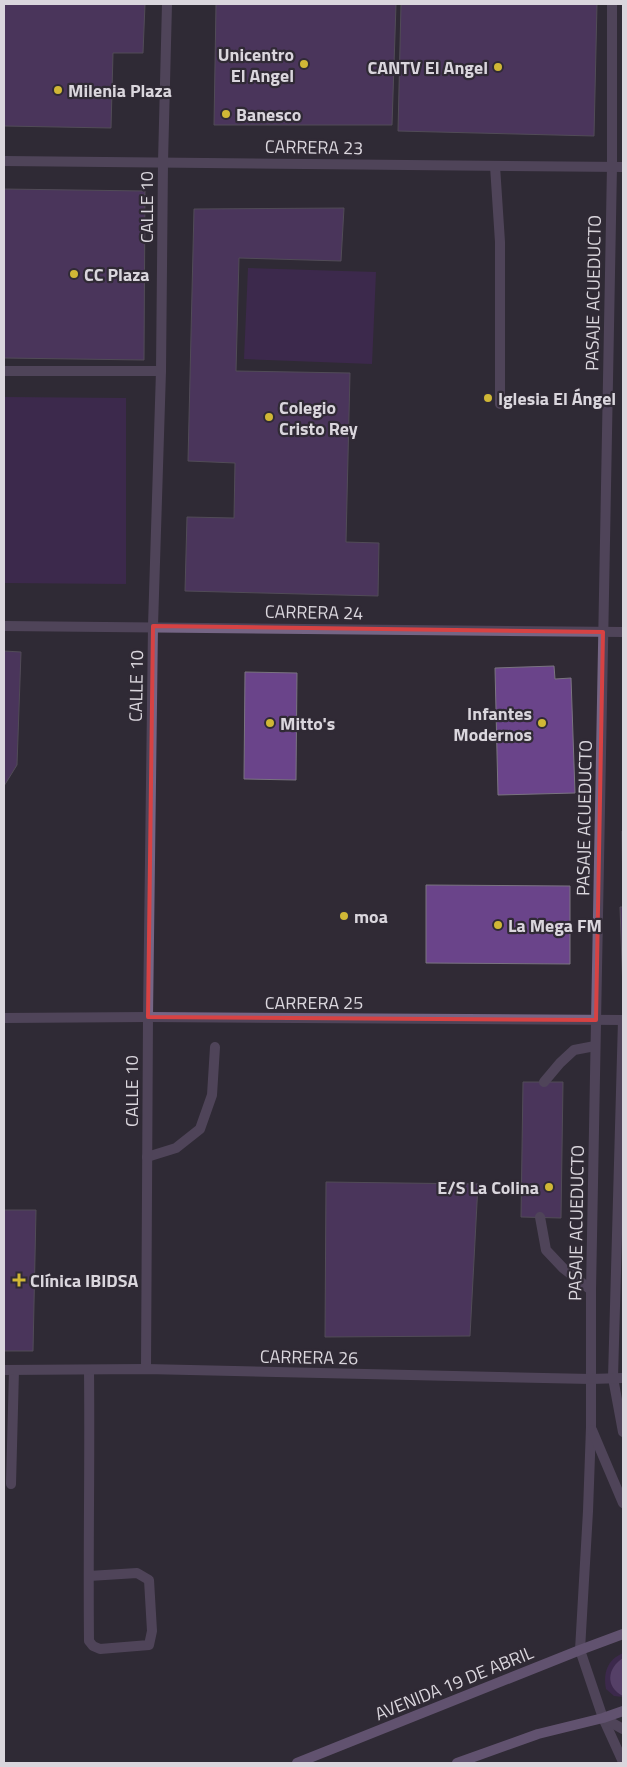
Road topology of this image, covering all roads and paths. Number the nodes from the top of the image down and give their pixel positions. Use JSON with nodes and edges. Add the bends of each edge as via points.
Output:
{"nodes":[{"id":1,"x":167,"y":4,"type":"edge"},
{"id":2,"x":612,"y":4,"type":"edge"},
{"id":3,"x":4,"y":160,"type":"edge"},
{"id":4,"x":163,"y":162,"type":"junction"},
{"id":5,"x":495,"y":166,"type":"junction"},
{"id":6,"x":612,"y":166,"type":"junction"},
{"id":7,"x":623,"y":166,"type":"edge"},
{"id":8,"x":4,"y":371,"type":"edge"},
{"id":9,"x":161,"y":371,"type":"junction"},
{"id":10,"x":500,"y":404,"type":"dead end"},
{"id":11,"x":4,"y":626,"type":"edge"},
{"id":12,"x":153,"y":626,"type":"junction"},
{"id":13,"x":603,"y":632,"type":"junction"},
{"id":14,"x":623,"y":632,"type":"edge"},
{"id":15,"x":148,"y":1017,"type":"junction"},
{"id":16,"x":4,"y":1018,"type":"edge"},
{"id":17,"x":596,"y":1020,"type":"junction"},
{"id":18,"x":623,"y":1020,"type":"edge"},
{"id":19,"x":595,"y":1046,"type":"junction"},
{"id":20,"x":215,"y":1047,"type":"dead end"},
{"id":21,"x":544,"y":1082,"type":"dead end"},
{"id":22,"x":147,"y":1157,"type":"junction"},
{"id":23,"x":540,"y":1217,"type":"dead end"},
{"id":24,"x":591,"y":1290,"type":"junction"},
{"id":25,"x":146,"y":1369,"type":"junction"},
{"id":26,"x":9,"y":1370,"type":"edge"},
{"id":27,"x":89,"y":1370,"type":"junction"},
{"id":28,"x":618,"y":1378,"type":"edge"},
{"id":29,"x":591,"y":1379,"type":"junction"},
{"id":30,"x":591,"y":1427,"type":"junction"},
{"id":31,"x":623,"y":1432,"type":"edge"},
{"id":32,"x":12,"y":1484,"type":"dead end"},
{"id":33,"x":623,"y":1503,"type":"edge"},
{"id":34,"x":89,"y":1576,"type":"junction"},
{"id":35,"x":623,"y":1634,"type":"edge"},
{"id":36,"x":580,"y":1650,"type":"junction"},
{"id":37,"x":623,"y":1711,"type":"edge"},
{"id":38,"x":603,"y":1718,"type":"junction"},
{"id":39,"x":623,"y":1729,"type":"edge"},
{"id":40,"x":623,"y":1762,"type":"edge"},
{"id":41,"x":297,"y":1763,"type":"edge"},
{"id":42,"x":458,"y":1763,"type":"edge"}],
"edges":[{"from":1,"to":4,"type":"street","name":"CALLE 10"},
{"from":2,"to":6,"type":"street","name":"PASAJE ACUEDUCTO"},
{"from":3,"to":4,"type":"street","name":"CARRERA 23"},
{"from":4,"to":5,"type":"street","name":"CARRERA 23"},
{"from":4,"to":9,"type":"street","name":"CALLE 10"},
{"from":5,"to":6,"type":"street","name":"CARRERA 23"},
{"from":5,"to":10,"type":"street","via":[[500,242]]},
{"from":6,"to":7,"type":"street","name":"CARRERA 23"},
{"from":6,"to":13,"type":"street","name":"PASAJE ACUEDUCTO"},
{"from":8,"to":9,"type":"street"},
{"from":9,"to":12,"type":"street","name":"CALLE 10"},
{"from":11,"to":12,"type":"street","name":"CARRERA 24"},
{"from":12,"to":13,"type":"street","name":"CARRERA 24"},
{"from":12,"to":15,"type":"street","name":"CALLE 10"},
{"from":13,"to":14,"type":"street","name":"CARRERA 24"},
{"from":13,"to":17,"type":"street","name":"PASAJE ACUEDUCTO"},
{"from":15,"to":16,"type":"street","name":"CARRERA 25"},
{"from":15,"to":17,"type":"street","name":"CARRERA 25"},
{"from":15,"to":22,"type":"street","name":"CALLE 10"},
{"from":17,"to":18,"type":"street","name":"CARRERA 25"},
{"from":17,"to":19,"type":"street","name":"PASAJE ACUEDUCTO"},
{"from":18,"to":28,"type":"street"},
{"from":19,"to":21,"type":"street","via":[[574,1050]]},
{"from":19,"to":24,"type":"street","name":"PASAJE ACUEDUCTO"},
{"from":20,"to":22,"type":"street","via":[[212,1095],[200,1129],[176,1148]]},
{"from":22,"to":25,"type":"street","name":"CALLE 10"},
{"from":23,"to":24,"type":"street","via":[[546,1250]]},
{"from":24,"to":29,"type":"street","name":"PASAJE ACUEDUCTO"},
{"from":25,"to":27,"type":"street","name":"CARRERA 26"},
{"from":25,"to":29,"type":"street","name":"CARRERA 26"},
{"from":26,"to":27,"type":"street","name":"CARRERA 26"},
{"from":26,"to":32,"type":"street"},
{"from":27,"to":34,"type":"street"},
{"from":28,"to":29,"type":"street","name":"CARRERA 26"},
{"from":28,"to":31,"type":"street"},
{"from":29,"to":30,"type":"street","name":"PASAJE ACUEDUCTO"},
{"from":30,"to":33,"type":"street"},
{"from":30,"to":36,"type":"street","name":"PASAJE ACUEDUCTO"},
{"from":34,"to":34,"type":"street","via":[[89,1641],[93,1646],[100,1649],[148,1645],[152,1631],[149,1580],[137,1573]]},
{"from":35,"to":36,"type":"main road","name":"AVENIDA 19 DE ABRIL"},
{"from":36,"to":38,"type":"street","name":"PASAJE ACUEDUCTO"},
{"from":36,"to":41,"type":"main road","name":"AVENIDA 19 DE ABRIL"},
{"from":37,"to":38,"type":"main road"},
{"from":38,"to":39,"type":"street"},
{"from":38,"to":40,"type":"street","name":"PASAJE ACUEDUCTO"},
{"from":38,"to":42,"type":"main road","via":[[538,1734]]}]}
